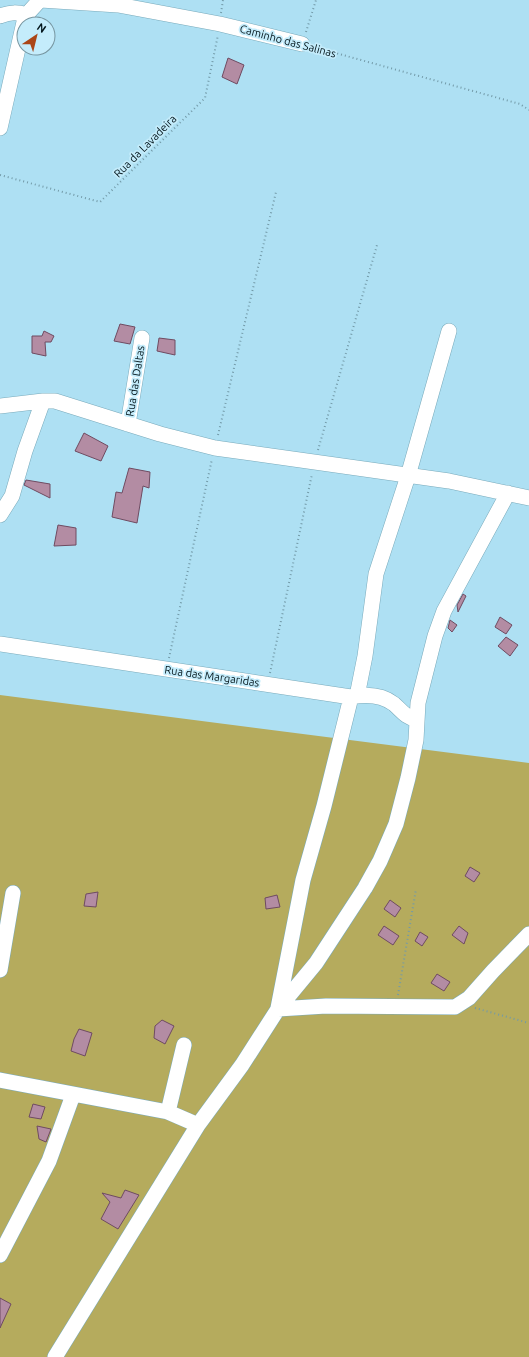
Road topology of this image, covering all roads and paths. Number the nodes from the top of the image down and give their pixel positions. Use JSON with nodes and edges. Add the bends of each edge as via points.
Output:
{"nodes":[{"id":1,"x":40,"y":0,"type":"edge"},
{"id":2,"x":223,"y":0,"type":"edge"},
{"id":3,"x":316,"y":0,"type":"edge"},
{"id":4,"x":27,"y":15,"type":"junction"},
{"id":5,"x":0,"y":16,"type":"edge"},
{"id":6,"x":220,"y":24,"type":"junction"},
{"id":7,"x":302,"y":44,"type":"junction"},
{"id":8,"x":529,"y":110,"type":"edge"},
{"id":9,"x":0,"y":128,"type":"edge"},
{"id":10,"x":0,"y":175,"type":"edge"},
{"id":11,"x":276,"y":192,"type":"dead end"},
{"id":12,"x":377,"y":245,"type":"dead end"},
{"id":13,"x":448,"y":331,"type":"dead end"},
{"id":14,"x":142,"y":338,"type":"dead end"},
{"id":15,"x":43,"y":401,"type":"junction"},
{"id":16,"x":0,"y":406,"type":"edge"},
{"id":17,"x":128,"y":424,"type":"junction"},
{"id":18,"x":215,"y":448,"type":"junction"},
{"id":19,"x":314,"y":462,"type":"junction"},
{"id":20,"x":408,"y":476,"type":"junction"},
{"id":21,"x":508,"y":493,"type":"junction"},
{"id":22,"x":529,"y":498,"type":"edge"},
{"id":23,"x":0,"y":515,"type":"edge"},
{"id":24,"x":0,"y":644,"type":"edge"},
{"id":25,"x":167,"y":670,"type":"junction"},
{"id":26,"x":268,"y":684,"type":"junction"},
{"id":27,"x":354,"y":696,"type":"junction"},
{"id":28,"x":417,"y":720,"type":"junction"},
{"id":29,"x":416,"y":889,"type":"dead end"},
{"id":30,"x":13,"y":893,"type":"dead end"},
{"id":31,"x":529,"y":934,"type":"edge"},
{"id":32,"x":0,"y":970,"type":"edge"},
{"id":33,"x":461,"y":1005,"type":"junction"},
{"id":34,"x":396,"y":1006,"type":"junction"},
{"id":35,"x":278,"y":1009,"type":"junction"},
{"id":36,"x":529,"y":1023,"type":"edge"},
{"id":37,"x":184,"y":1045,"type":"dead end"},
{"id":38,"x":0,"y":1080,"type":"edge"},
{"id":39,"x":73,"y":1095,"type":"junction"},
{"id":40,"x":168,"y":1112,"type":"junction"},
{"id":41,"x":198,"y":1125,"type":"junction"},
{"id":42,"x":0,"y":1255,"type":"edge"},
{"id":43,"x":56,"y":1357,"type":"edge"}],
"edges":[{"from":1,"to":4,"type":"street"},
{"from":1,"to":6,"type":"street","name":"Caminho das Salinas","via":[[118,5]]},
{"from":2,"to":6,"type":"path","name":"Rua da Lavadeira"},
{"from":3,"to":7,"type":"path"},
{"from":4,"to":5,"type":"street","via":[[10,12]]},
{"from":4,"to":9,"type":"street"},
{"from":6,"to":7,"type":"street","name":"Caminho das Salinas"},
{"from":6,"to":10,"type":"path","name":"Rua da Lavadeira","via":[[205,98],[100,202]]},
{"from":7,"to":8,"type":"path","name":"Caminho das Salinas","via":[[520,104]]},
{"from":11,"to":18,"type":"path"},
{"from":12,"to":19,"type":"path"},
{"from":13,"to":20,"type":"street"},
{"from":14,"to":17,"type":"street","name":"Rua das Daltas"},
{"from":15,"to":16,"type":"street"},
{"from":15,"to":17,"type":"street","via":[[64,403]]},
{"from":15,"to":23,"type":"street","via":[[12,496]]},
{"from":17,"to":18,"type":"street"},
{"from":18,"to":19,"type":"street"},
{"from":18,"to":25,"type":"path"},
{"from":19,"to":20,"type":"street"},
{"from":19,"to":26,"type":"path"},
{"from":20,"to":21,"type":"street"},
{"from":20,"to":27,"type":"street","via":[[373,585],[365,656]]},
{"from":21,"to":22,"type":"street"},
{"from":21,"to":28,"type":"street","via":[[444,611],[426,666]]},
{"from":24,"to":25,"type":"street","name":"Rua das Margaridas"},
{"from":25,"to":26,"type":"street","name":"Rua das Margaridas"},
{"from":26,"to":27,"type":"street","name":"Rua das Margaridas"},
{"from":27,"to":28,"type":"street","name":"Rua das Margaridas","via":[[379,696],[406,716]]},
{"from":27,"to":35,"type":"street","via":[[302,880]]},
{"from":28,"to":35,"type":"street","via":[[414,755],[396,824],[380,861],[316,963]]},
{"from":29,"to":34,"type":"path"},
{"from":30,"to":32,"type":"street"},
{"from":31,"to":33,"type":"street"},
{"from":33,"to":34,"type":"street","via":[[446,1008]]},
{"from":33,"to":36,"type":"path"},
{"from":34,"to":35,"type":"street"},
{"from":35,"to":41,"type":"street","via":[[242,1065]]},
{"from":37,"to":40,"type":"street"},
{"from":38,"to":39,"type":"street"},
{"from":39,"to":40,"type":"street"},
{"from":39,"to":42,"type":"street","via":[[49,1161]]},
{"from":40,"to":41,"type":"street"},
{"from":41,"to":43,"type":"street"}]}
